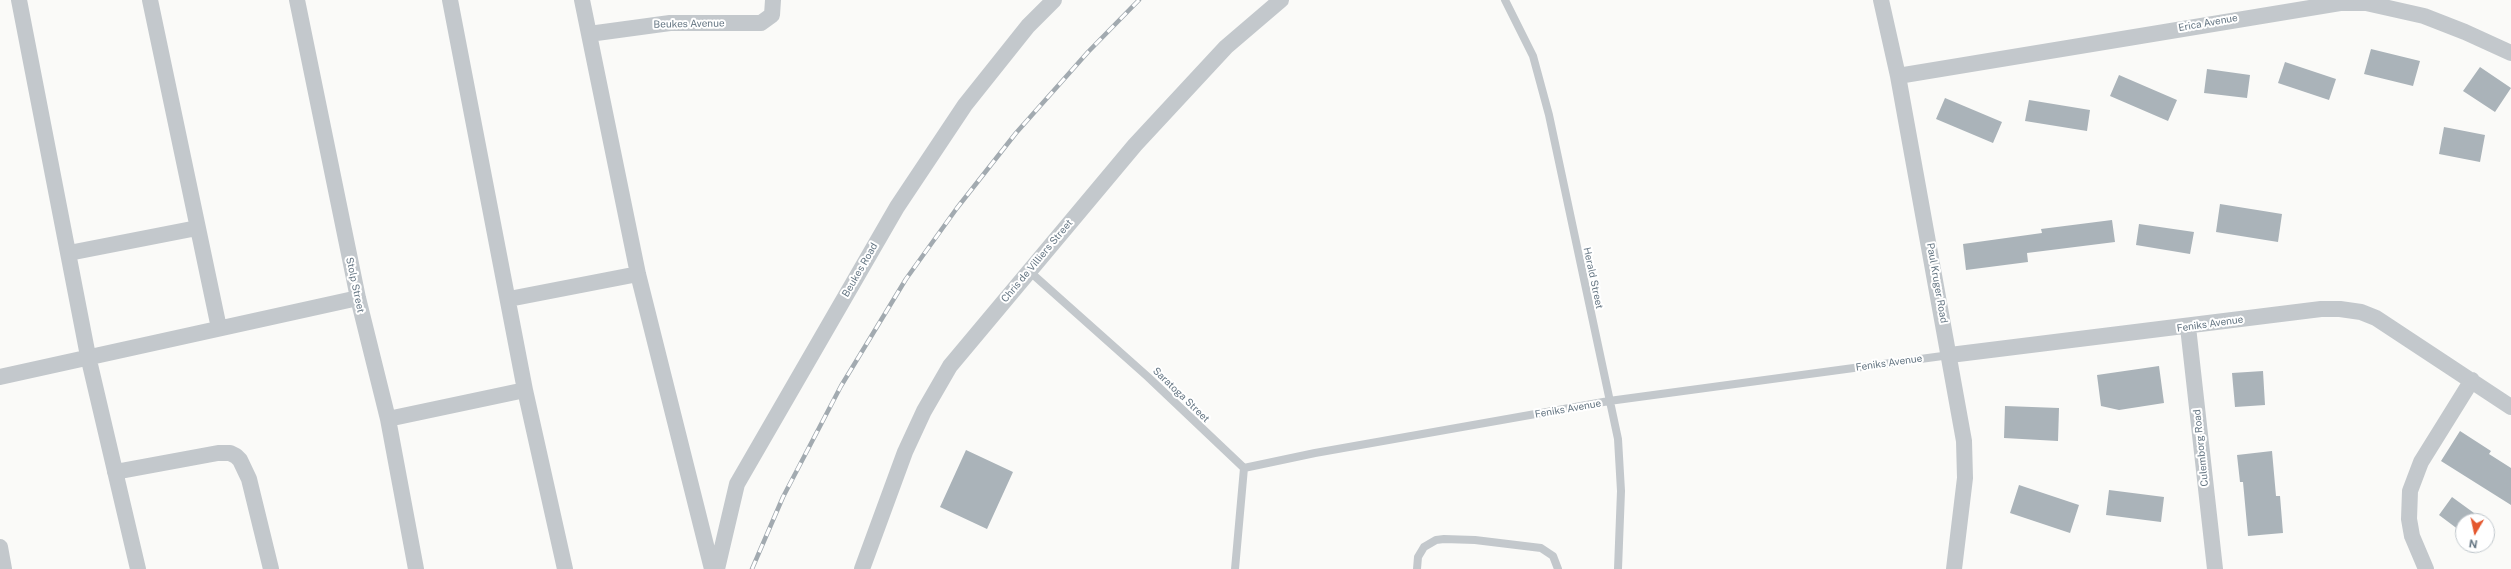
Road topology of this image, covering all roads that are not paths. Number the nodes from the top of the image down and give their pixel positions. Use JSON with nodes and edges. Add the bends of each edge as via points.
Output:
{"nodes":[{"id":1,"x":19,"y":0,"type":"edge"},
{"id":2,"x":150,"y":0,"type":"edge"},
{"id":3,"x":297,"y":0,"type":"edge"},
{"id":4,"x":450,"y":0,"type":"edge"},
{"id":5,"x":582,"y":0,"type":"edge"},
{"id":6,"x":773,"y":0,"type":"edge"},
{"id":7,"x":1054,"y":0,"type":"edge"},
{"id":8,"x":1281,"y":0,"type":"edge"},
{"id":9,"x":1505,"y":0,"type":"edge"},
{"id":10,"x":1881,"y":0,"type":"edge"},
{"id":11,"x":589,"y":34,"type":"junction"},
{"id":12,"x":2511,"y":53,"type":"edge"},
{"id":13,"x":1898,"y":76,"type":"junction"},
{"id":14,"x":197,"y":228,"type":"junction"},
{"id":15,"x":68,"y":254,"type":"junction"},
{"id":16,"x":1029,"y":271,"type":"junction"},
{"id":17,"x":638,"y":274,"type":"junction"},
{"id":18,"x":358,"y":298,"type":"junction"},
{"id":19,"x":509,"y":299,"type":"junction"},
{"id":20,"x":2188,"y":327,"type":"junction"},
{"id":21,"x":220,"y":328,"type":"junction"},
{"id":22,"x":1950,"y":355,"type":"junction"},
{"id":23,"x":88,"y":356,"type":"junction"},
{"id":24,"x":0,"y":377,"type":"edge"},
{"id":25,"x":2472,"y":380,"type":"junction"},
{"id":26,"x":525,"y":390,"type":"junction"},
{"id":27,"x":1609,"y":401,"type":"junction"},
{"id":28,"x":2511,"y":407,"type":"edge"},
{"id":29,"x":388,"y":419,"type":"junction"},
{"id":30,"x":1244,"y":468,"type":"junction"},
{"id":31,"x":115,"y":472,"type":"junction"},
{"id":32,"x":0,"y":547,"type":"edge"},
{"id":33,"x":4,"y":569,"type":"edge"},
{"id":34,"x":138,"y":569,"type":"edge"},
{"id":35,"x":271,"y":569,"type":"edge"},
{"id":36,"x":416,"y":569,"type":"edge"},
{"id":37,"x":565,"y":569,"type":"edge"},
{"id":38,"x":712,"y":569,"type":"edge"},
{"id":39,"x":716,"y":569,"type":"edge"},
{"id":40,"x":862,"y":569,"type":"edge"},
{"id":41,"x":1235,"y":569,"type":"edge"},
{"id":42,"x":1417,"y":569,"type":"edge"},
{"id":43,"x":1558,"y":569,"type":"edge"},
{"id":44,"x":1618,"y":569,"type":"edge"},
{"id":45,"x":1954,"y":569,"type":"edge"},
{"id":46,"x":2215,"y":569,"type":"edge"},
{"id":47,"x":2426,"y":569,"type":"edge"}],
"edges":[{"from":1,"to":15,"type":"street"},
{"from":2,"to":14,"type":"street"},
{"from":3,"to":18,"type":"street","name":"Stolp Street"},
{"from":4,"to":19,"type":"street"},
{"from":5,"to":11,"type":"street"},
{"from":6,"to":11,"type":"street","name":"Beukes Avenue","via":[[772,14],[761,23],[670,23]]},
{"from":7,"to":39,"type":"street","name":"Beukes Road","via":[[1028,26],[965,105],[897,207],[737,484]]},
{"from":8,"to":16,"type":"street","name":"Chris de Villiers Street","via":[[1226,47],[1135,145]]},
{"from":9,"to":27,"type":"lane","name":"Herald Street","via":[[1533,56],[1550,115]]},
{"from":10,"to":13,"type":"street","name":"Paul Kruger Road"},
{"from":11,"to":17,"type":"street"},
{"from":12,"to":13,"type":"street","name":"Erica Avenue","via":[[2424,16],[2366,3],[2340,3]]},
{"from":13,"to":22,"type":"street","name":"Paul Kruger Road"},
{"from":14,"to":15,"type":"street"},
{"from":14,"to":21,"type":"street"},
{"from":15,"to":23,"type":"street"},
{"from":16,"to":30,"type":"lane","name":"Saratoga Street","via":[[1148,377]]},
{"from":16,"to":40,"type":"street","name":"Chris de Villiers Street","via":[[950,366],[928,405],[905,452]]},
{"from":17,"to":19,"type":"street"},
{"from":17,"to":38,"type":"street"},
{"from":18,"to":21,"type":"street"},
{"from":18,"to":29,"type":"street","name":"Stolp Street"},
{"from":19,"to":26,"type":"street"},
{"from":20,"to":22,"type":"street","name":"Feniks Avenue"},
{"from":20,"to":25,"type":"street","name":"Feniks Avenue","via":[[2321,309],[2361,312],[2376,318]]},
{"from":20,"to":46,"type":"street","name":"Culemborg Road"},
{"from":21,"to":23,"type":"street"},
{"from":22,"to":27,"type":"lane","name":"Feniks Avenue"},
{"from":22,"to":45,"type":"street","name":"Paul Kruger Road","via":[[1966,459]]},
{"from":23,"to":24,"type":"street"},
{"from":23,"to":31,"type":"street"},
{"from":25,"to":28,"type":"street","name":"Feniks Avenue"},
{"from":25,"to":47,"type":"street","via":[[2421,462],[2410,491],[2409,519],[2412,536]]},
{"from":26,"to":29,"type":"street"},
{"from":26,"to":37,"type":"street"},
{"from":27,"to":30,"type":"lane","name":"Feniks Avenue"},
{"from":27,"to":44,"type":"lane","name":"Herald Street","via":[[1620,460]]},
{"from":29,"to":36,"type":"street","name":"Stolp Street"},
{"from":30,"to":41,"type":"lane"},
{"from":31,"to":34,"type":"street"},
{"from":31,"to":35,"type":"street","via":[[218,453],[236,456],[249,480]]},
{"from":32,"to":33,"type":"street"},
{"from":42,"to":43,"type":"lane","via":[[1418,557],[1424,547],[1436,540],[1444,539],[1541,548],[1553,556]]}]}
